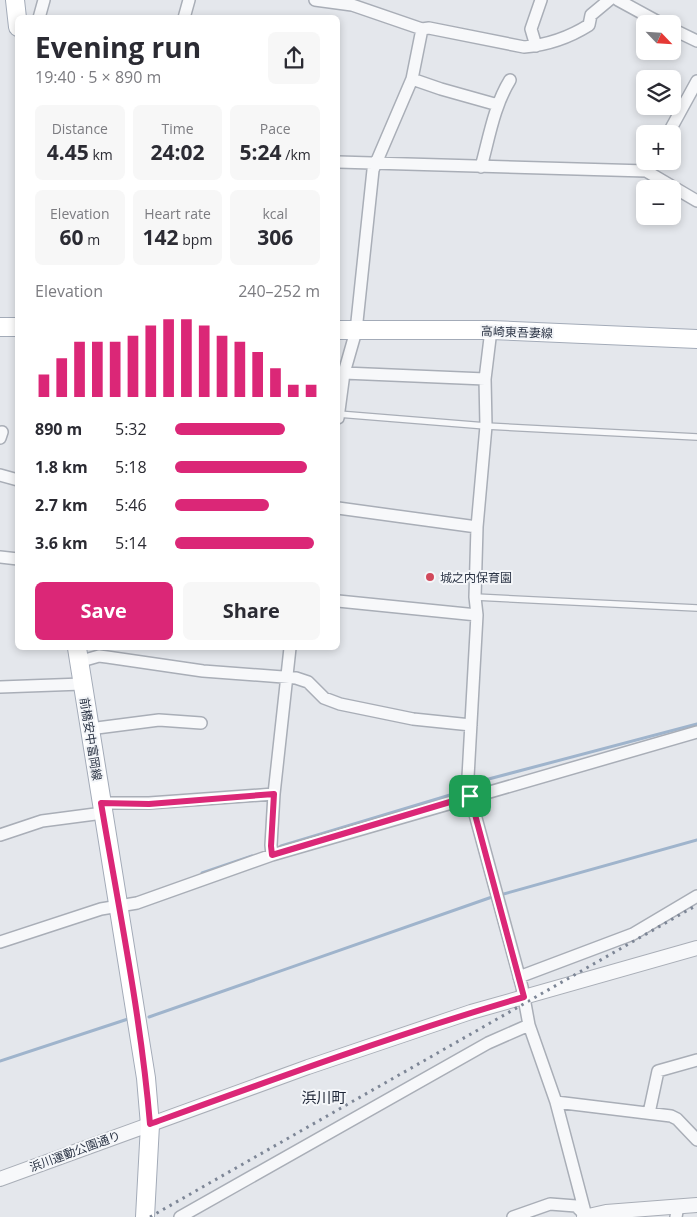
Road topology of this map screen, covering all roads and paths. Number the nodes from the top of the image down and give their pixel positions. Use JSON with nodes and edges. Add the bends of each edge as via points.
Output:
{"nodes":[{"id":1,"x":16,"y":0,"type":"edge"},
{"id":2,"x":44,"y":0,"type":"edge"},
{"id":3,"x":189,"y":0,"type":"edge"},
{"id":4,"x":316,"y":0,"type":"edge"},
{"id":5,"x":540,"y":0,"type":"edge"},
{"id":6,"x":609,"y":0,"type":"edge"},
{"id":7,"x":618,"y":0,"type":"edge"},
{"id":8,"x":353,"y":2,"type":"edge"},
{"id":9,"x":17,"y":15,"type":"edge"},
{"id":10,"x":40,"y":15,"type":"edge"},
{"id":11,"x":185,"y":15,"type":"edge"},
{"id":12,"x":646,"y":15,"type":"edge"},
{"id":13,"x":422,"y":29,"type":"junction"},
{"id":14,"x":681,"y":33,"type":"edge"},
{"id":15,"x":697,"y":41,"type":"edge"},
{"id":16,"x":536,"y":46,"type":"junction"},
{"id":17,"x":412,"y":79,"type":"junction"},
{"id":18,"x":510,"y":80,"type":"dead end"},
{"id":19,"x":697,"y":81,"type":"edge"},
{"id":20,"x":498,"y":105,"type":"junction"},
{"id":21,"x":673,"y":125,"type":"edge"},
{"id":22,"x":340,"y":162,"type":"edge"},
{"id":23,"x":375,"y":164,"type":"junction"},
{"id":24,"x":481,"y":167,"type":"junction"},
{"id":25,"x":646,"y":171,"type":"joint"},
{"id":26,"x":697,"y":200,"type":"edge"},
{"id":27,"x":0,"y":327,"type":"edge"},
{"id":28,"x":15,"y":327,"type":"edge"},
{"id":29,"x":340,"y":330,"type":"edge"},
{"id":30,"x":491,"y":330,"type":"junction"},
{"id":31,"x":356,"y":331,"type":"junction"},
{"id":32,"x":697,"y":340,"type":"edge"},
{"id":33,"x":344,"y":373,"type":"junction"},
{"id":34,"x":485,"y":379,"type":"junction"},
{"id":35,"x":340,"y":402,"type":"edge"},
{"id":36,"x":340,"y":416,"type":"edge"},
{"id":37,"x":486,"y":426,"type":"junction"},
{"id":38,"x":697,"y":437,"type":"edge"},
{"id":39,"x":0,"y":475,"type":"edge"},
{"id":40,"x":15,"y":479,"type":"edge"},
{"id":41,"x":340,"y":508,"type":"edge"},
{"id":42,"x":477,"y":527,"type":"junction"},
{"id":43,"x":0,"y":557,"type":"edge"},
{"id":44,"x":15,"y":559,"type":"edge"},
{"id":45,"x":475,"y":597,"type":"junction"},
{"id":46,"x":340,"y":601,"type":"edge"},
{"id":47,"x":697,"y":608,"type":"edge"},
{"id":48,"x":477,"y":615,"type":"junction"},
{"id":49,"x":290,"y":650,"type":"edge"},
{"id":50,"x":78,"y":655,"type":"edge"},
{"id":51,"x":287,"y":676,"type":"junction"},
{"id":52,"x":82,"y":684,"type":"junction"},
{"id":53,"x":0,"y":687,"type":"edge"},
{"id":54,"x":201,"y":724,"type":"dead end"},
{"id":55,"x":471,"y":725,"type":"junction"},
{"id":56,"x":89,"y":729,"type":"junction"},
{"id":57,"x":697,"y":732,"type":"edge"},
{"id":58,"x":274,"y":794,"type":"junction"},
{"id":59,"x":470,"y":796,"type":"junction"},
{"id":60,"x":102,"y":808,"type":"junction"},
{"id":61,"x":0,"y":835,"type":"edge"},
{"id":62,"x":272,"y":855,"type":"junction"},
{"id":63,"x":697,"y":896,"type":"edge"},
{"id":64,"x":119,"y":906,"type":"junction"},
{"id":65,"x":0,"y":942,"type":"edge"},
{"id":66,"x":697,"y":948,"type":"edge"},
{"id":67,"x":519,"y":976,"type":"junction"},
{"id":68,"x":524,"y":997,"type":"junction"},
{"id":69,"x":529,"y":1025,"type":"junction"},
{"id":70,"x":697,"y":1060,"type":"edge"},
{"id":71,"x":556,"y":1102,"type":"junction"},
{"id":72,"x":649,"y":1113,"type":"junction"},
{"id":73,"x":150,"y":1124,"type":"junction"},
{"id":74,"x":697,"y":1140,"type":"edge"},
{"id":75,"x":0,"y":1179,"type":"edge"},
{"id":76,"x":697,"y":1205,"type":"edge"},
{"id":77,"x":677,"y":1212,"type":"edge"},
{"id":78,"x":585,"y":1216,"type":"edge"},
{"id":79,"x":145,"y":1217,"type":"edge"},
{"id":80,"x":180,"y":1217,"type":"edge"},
{"id":81,"x":513,"y":1217,"type":"edge"}],
"edges":[{"from":1,"to":9,"type":"main road"},
{"from":2,"to":10,"type":"street"},
{"from":3,"to":11,"type":"street"},
{"from":4,"to":8,"type":"street"},
{"from":5,"to":16,"type":"street","via":[[531,29]]},
{"from":6,"to":16,"type":"street","via":[[591,15],[589,25],[574,35]]},
{"from":7,"to":12,"type":"street"},
{"from":8,"to":13,"type":"street"},
{"from":13,"to":16,"type":"street"},
{"from":13,"to":17,"type":"street"},
{"from":14,"to":15,"type":"street"},
{"from":17,"to":20,"type":"street"},
{"from":17,"to":23,"type":"street"},
{"from":18,"to":20,"type":"street"},
{"from":19,"to":21,"type":"street"},
{"from":20,"to":24,"type":"street"},
{"from":22,"to":23,"type":"street"},
{"from":23,"to":24,"type":"street"},
{"from":23,"to":31,"type":"street"},
{"from":24,"to":25,"type":"street"},
{"from":25,"to":26,"type":"street"},
{"from":27,"to":28,"type":"main road"},
{"from":29,"to":31,"type":"main road","name":"高崎東吾妻線"},
{"from":30,"to":31,"type":"main road","name":"高崎東吾妻線"},
{"from":30,"to":32,"type":"main road","name":"高崎東吾妻線"},
{"from":30,"to":34,"type":"street"},
{"from":31,"to":33,"type":"street"},
{"from":33,"to":34,"type":"street"},
{"from":33,"to":35,"type":"street"},
{"from":34,"to":37,"type":"street"},
{"from":36,"to":37,"type":"lane"},
{"from":37,"to":38,"type":"lane"},
{"from":37,"to":42,"type":"street"},
{"from":39,"to":40,"type":"street"},
{"from":41,"to":42,"type":"street"},
{"from":42,"to":45,"type":"street"},
{"from":43,"to":44,"type":"street"},
{"from":45,"to":47,"type":"lane"},
{"from":45,"to":48,"type":"street"},
{"from":46,"to":48,"type":"street"},
{"from":48,"to":55,"type":"street"},
{"from":49,"to":51,"type":"street"},
{"from":50,"to":51,"type":"street","via":[[203,671]]},
{"from":50,"to":52,"type":"main road","name":"前橋安中富岡線"},
{"from":51,"to":55,"type":"street","via":[[308,682],[324,698],[340,704],[413,719]]},
{"from":51,"to":58,"type":"street"},
{"from":52,"to":53,"type":"street"},
{"from":52,"to":56,"type":"main road","name":"前橋安中富岡線"},
{"from":54,"to":56,"type":"street","via":[[159,720]]},
{"from":55,"to":59,"type":"street"},
{"from":56,"to":60,"type":"main road","name":"前橋安中富岡線"},
{"from":57,"to":59,"type":"street"},
{"from":58,"to":60,"type":"street"},
{"from":58,"to":62,"type":"street"},
{"from":59,"to":62,"type":"street"},
{"from":59,"to":67,"type":"street"},
{"from":60,"to":61,"type":"street","via":[[42,821]]},
{"from":60,"to":64,"type":"main road","name":"前橋安中富岡線"},
{"from":62,"to":64,"type":"street","via":[[137,903]]},
{"from":63,"to":67,"type":"street","via":[[633,934]]},
{"from":64,"to":65,"type":"street"},
{"from":64,"to":73,"type":"main road","name":"前橋安中富岡線","via":[[146,1078]]},
{"from":66,"to":68,"type":"street","name":"浜川運動公園通り"},
{"from":67,"to":68,"type":"street"},
{"from":68,"to":69,"type":"street"},
{"from":68,"to":73,"type":"street","name":"浜川運動公園通り","via":[[308,1066]]},
{"from":69,"to":71,"type":"street"},
{"from":69,"to":80,"type":"street","via":[[479,1047]]},
{"from":70,"to":72,"type":"street","via":[[658,1071]]},
{"from":71,"to":72,"type":"street"},
{"from":71,"to":78,"type":"street"},
{"from":72,"to":74,"type":"street","via":[[677,1119]]},
{"from":73,"to":75,"type":"street","name":"浜川運動公園通り"},
{"from":73,"to":79,"type":"main road","name":"前橋安中富岡線"},
{"from":76,"to":77,"type":"street"},
{"from":77,"to":78,"type":"street","via":[[606,1212]]},
{"from":78,"to":81,"type":"street","via":[[576,1206],[550,1204]]}]}
